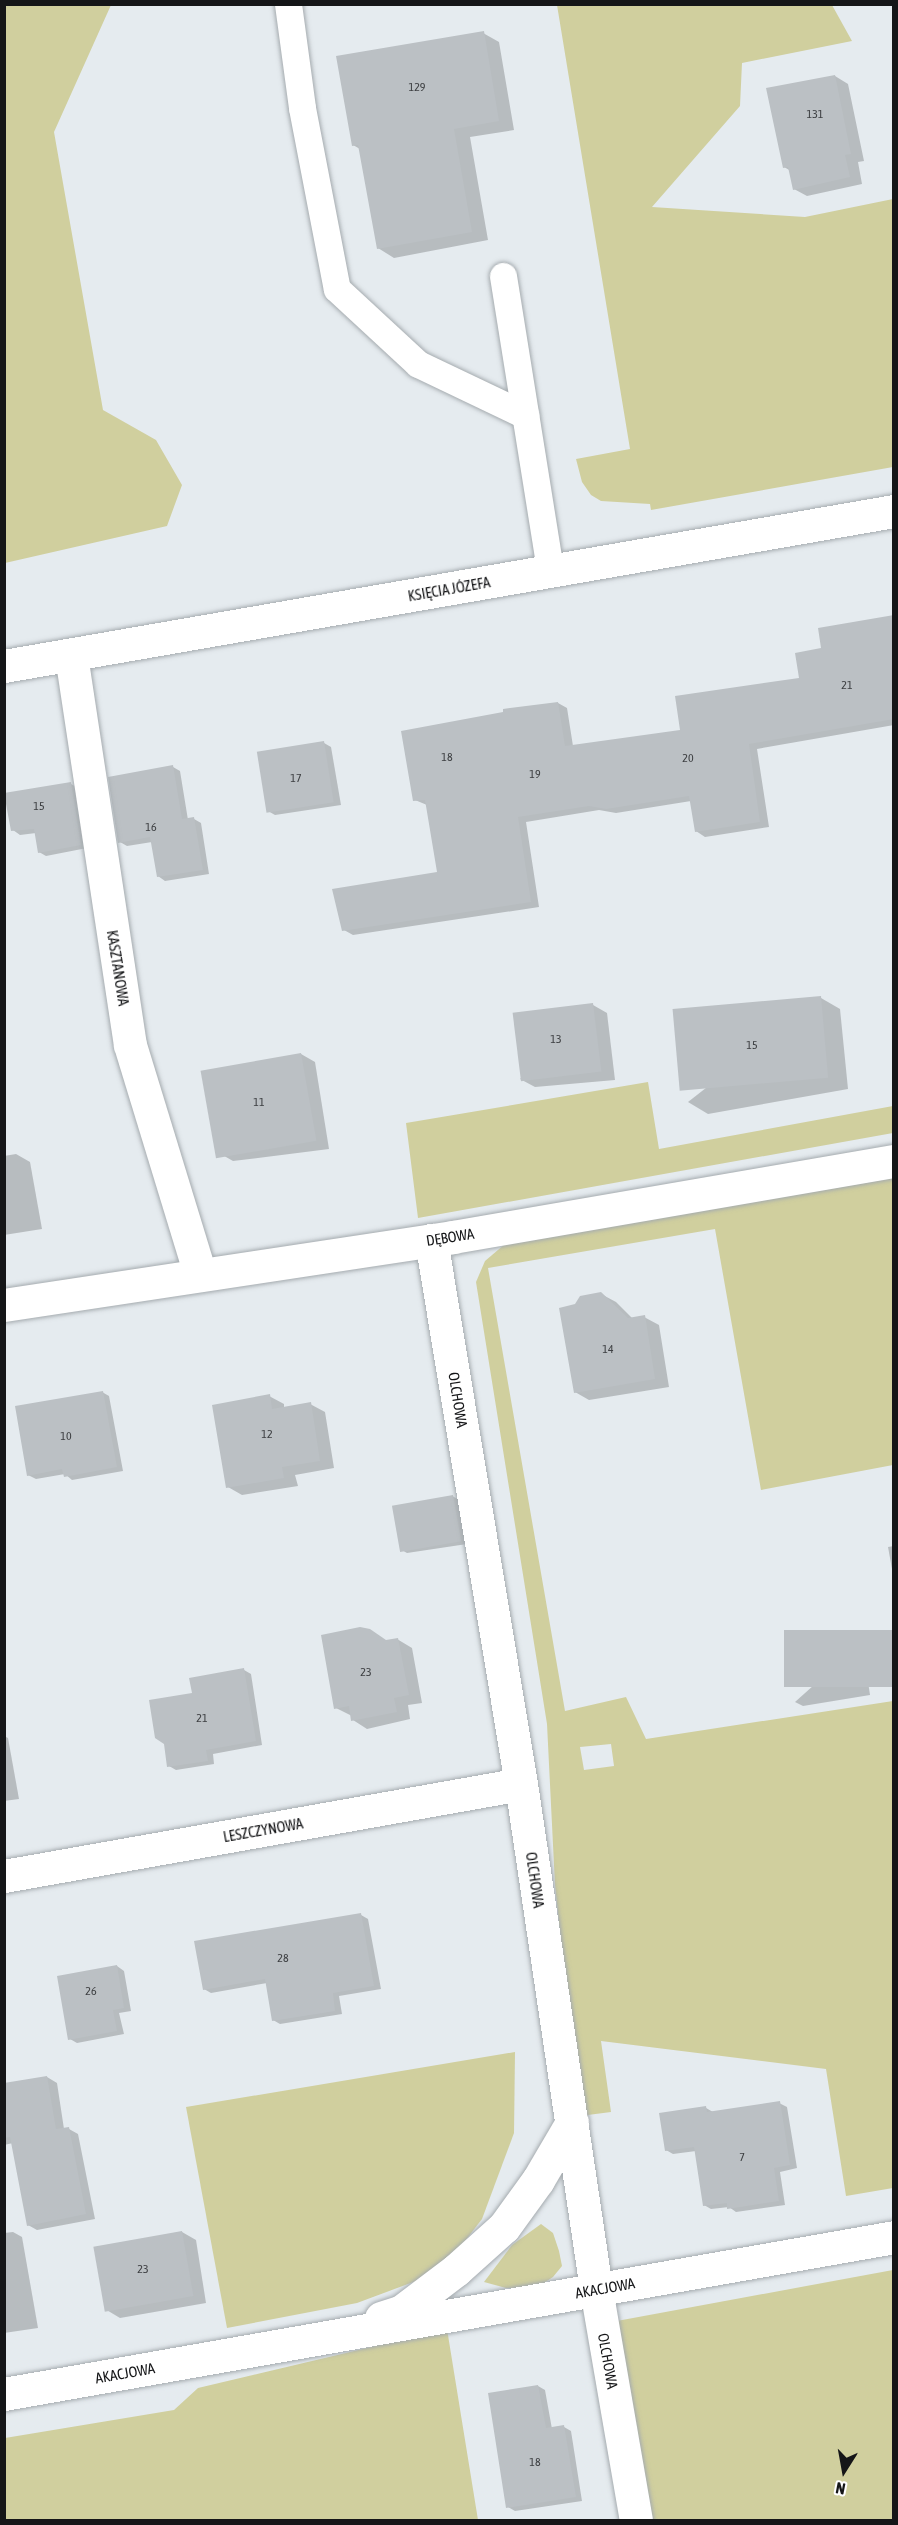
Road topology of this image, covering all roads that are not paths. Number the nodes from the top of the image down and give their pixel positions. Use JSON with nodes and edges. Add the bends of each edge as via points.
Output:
{"nodes":[{"id":1,"x":288,"y":4,"type":"edge"},
{"id":2,"x":503,"y":276,"type":"dead end"},
{"id":3,"x":525,"y":415,"type":"junction"},
{"id":4,"x":894,"y":512,"type":"edge"},
{"id":5,"x":550,"y":571,"type":"junction"},
{"id":6,"x":71,"y":655,"type":"junction"},
{"id":7,"x":4,"y":666,"type":"edge"},
{"id":8,"x":894,"y":1161,"type":"edge"},
{"id":9,"x":431,"y":1240,"type":"junction"},
{"id":10,"x":200,"y":1274,"type":"junction"},
{"id":11,"x":4,"y":1305,"type":"edge"},
{"id":12,"x":521,"y":1784,"type":"junction"},
{"id":13,"x":4,"y":1876,"type":"edge"},
{"id":14,"x":572,"y":2122,"type":"junction"},
{"id":15,"x":894,"y":2237,"type":"edge"},
{"id":16,"x":596,"y":2289,"type":"junction"},
{"id":17,"x":316,"y":2340,"type":"junction"},
{"id":18,"x":4,"y":2394,"type":"edge"},
{"id":19,"x":636,"y":2520,"type":"edge"}],
"edges":[{"from":1,"to":3,"type":"lane","via":[[302,108],[337,289],[418,364]]},
{"from":2,"to":3,"type":"lane"},
{"from":3,"to":5,"type":"lane"},
{"from":4,"to":5,"type":"street","name":"KSIĘCIA JÓZEFA"},
{"from":5,"to":6,"type":"street","name":"KSIĘCIA JÓZEFA"},
{"from":6,"to":7,"type":"street","name":"KSIĘCIA JÓZEFA"},
{"from":6,"to":10,"type":"street","name":"KASZTANOWA","via":[[130,1045]]},
{"from":8,"to":9,"type":"street","name":"DĘBOWA"},
{"from":9,"to":10,"type":"street","name":"DĘBOWA"},
{"from":9,"to":12,"type":"street","name":"OLCHOWA"},
{"from":10,"to":11,"type":"street","name":"DĘBOWA"},
{"from":12,"to":13,"type":"street","name":"LESZCZYNOWA"},
{"from":12,"to":14,"type":"street","name":"OLCHOWA"},
{"from":14,"to":16,"type":"street","name":"OLCHOWA"},
{"from":14,"to":17,"type":"street","name":"AKACJOWA","via":[[504,2227],[456,2270],[402,2311]]},
{"from":15,"to":16,"type":"street","name":"AKACJOWA"},
{"from":16,"to":17,"type":"street","name":"AKACJOWA"},
{"from":16,"to":19,"type":"street","name":"OLCHOWA"},
{"from":17,"to":18,"type":"street","name":"AKACJOWA"}]}
